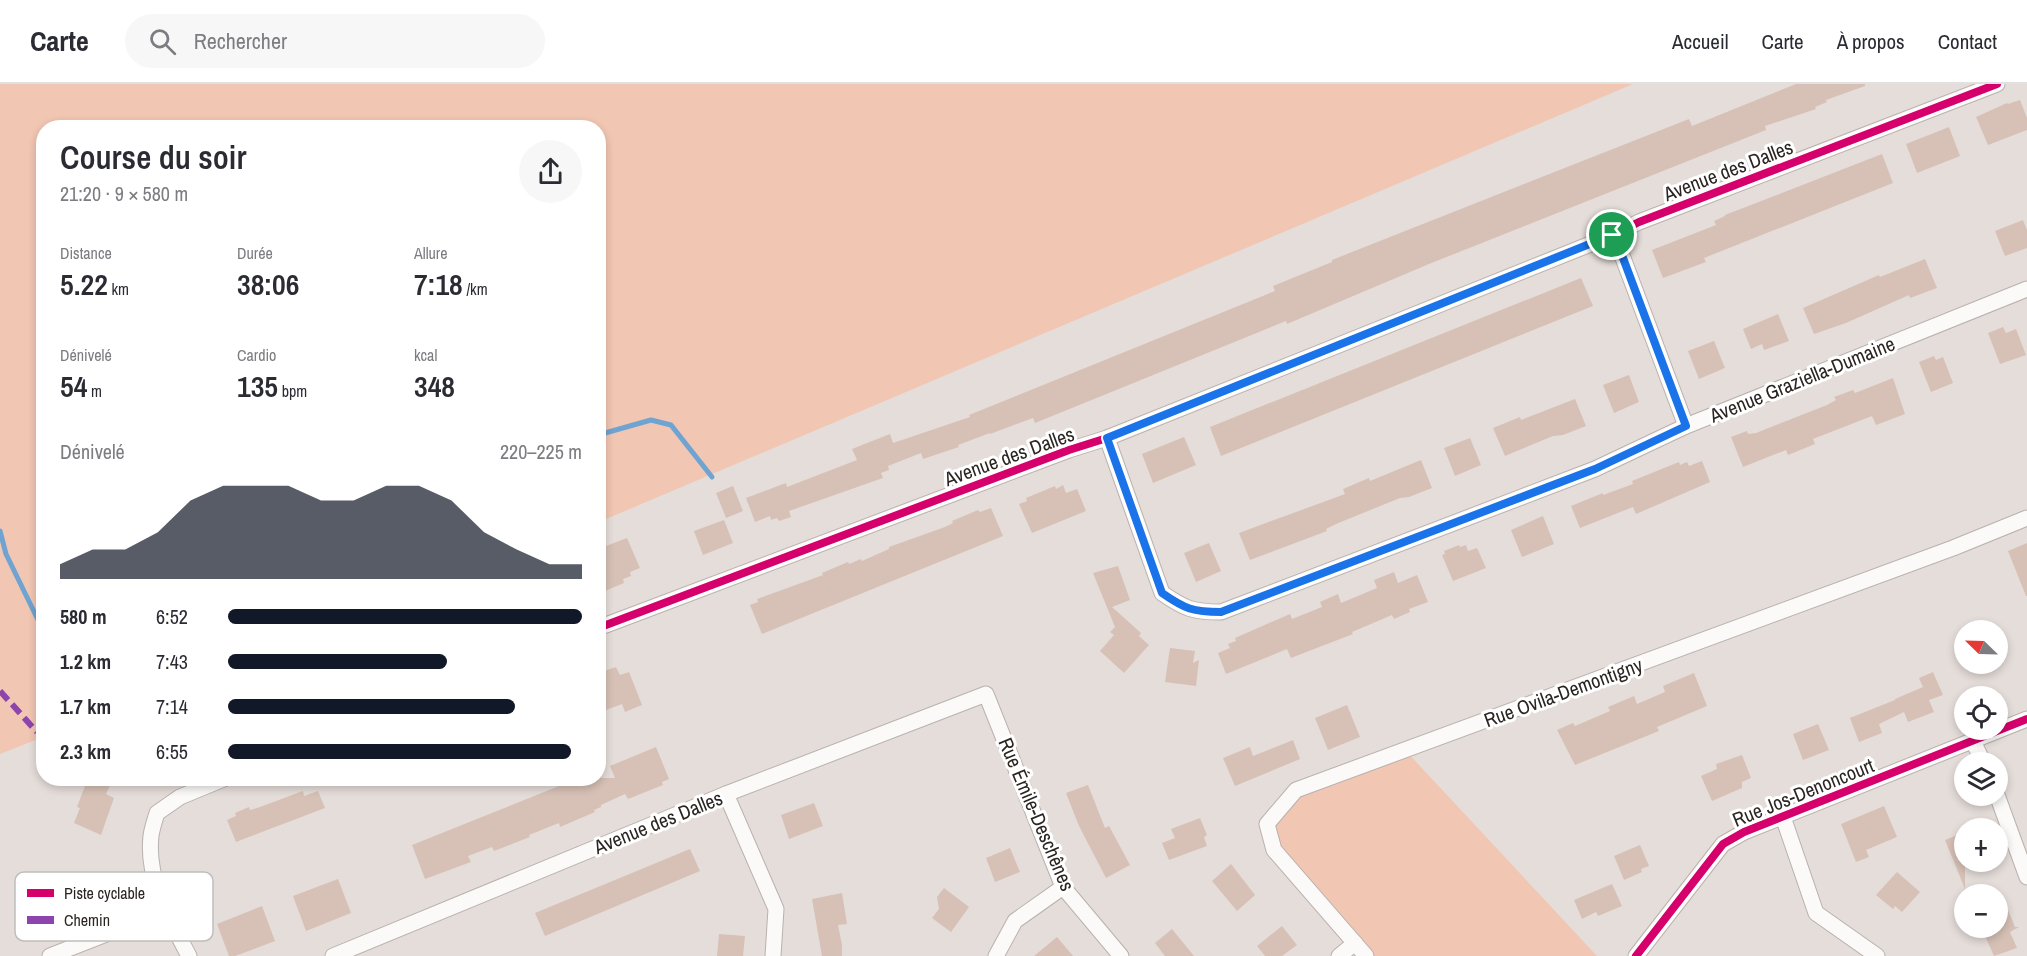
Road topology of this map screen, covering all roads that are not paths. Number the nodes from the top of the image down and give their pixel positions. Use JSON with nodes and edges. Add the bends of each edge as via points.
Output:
{"nodes":[{"id":1,"x":1997,"y":84,"type":"edge"},
{"id":2,"x":1612,"y":235,"type":"junction"},
{"id":3,"x":2027,"y":289,"type":"edge"},
{"id":4,"x":1686,"y":426,"type":"junction"},
{"id":5,"x":1107,"y":438,"type":"junction"},
{"id":6,"x":2027,"y":518,"type":"edge"},
{"id":7,"x":606,"y":625,"type":"edge"},
{"id":8,"x":986,"y":694,"type":"joint"},
{"id":9,"x":2027,"y":719,"type":"edge"},
{"id":10,"x":1973,"y":741,"type":"junction"},
{"id":11,"x":1978,"y":752,"type":"edge"},
{"id":12,"x":207,"y":786,"type":"edge"},
{"id":13,"x":726,"y":794,"type":"junction"},
{"id":14,"x":2001,"y":806,"type":"edge"},
{"id":15,"x":1783,"y":817,"type":"junction"},
{"id":16,"x":155,"y":872,"type":"edge"},
{"id":17,"x":2027,"y":876,"type":"edge"},
{"id":18,"x":1063,"y":886,"type":"junction"},
{"id":19,"x":88,"y":941,"type":"edge"},
{"id":20,"x":181,"y":941,"type":"edge"},
{"id":21,"x":1355,"y":943,"type":"junction"},
{"id":22,"x":50,"y":956,"type":"edge"},
{"id":23,"x":189,"y":956,"type":"edge"},
{"id":24,"x":333,"y":956,"type":"edge"},
{"id":25,"x":773,"y":956,"type":"edge"},
{"id":26,"x":996,"y":956,"type":"edge"},
{"id":27,"x":1121,"y":956,"type":"edge"},
{"id":28,"x":1339,"y":956,"type":"edge"},
{"id":29,"x":1366,"y":956,"type":"edge"},
{"id":30,"x":1636,"y":956,"type":"edge"},
{"id":31,"x":1877,"y":956,"type":"edge"}],
"edges":[{"from":1,"to":2,"type":"street","name":"Avenue des Dalles"},
{"from":2,"to":4,"type":"street"},
{"from":2,"to":5,"type":"street","name":"Avenue des Dalles"},
{"from":3,"to":4,"type":"street","name":"Avenue Graziella-Dumaine"},
{"from":4,"to":5,"type":"street","name":"Avenue Graziella-Dumaine","via":[[1595,469],[1221,612],[1182,607],[1162,593]]},
{"from":5,"to":7,"type":"street","name":"Avenue des Dalles"},
{"from":6,"to":21,"type":"street","name":"Rue Ovila-Demontigny","via":[[1296,790],[1267,824],[1274,850]]},
{"from":8,"to":13,"type":"street","name":"Avenue des Dalles"},
{"from":8,"to":18,"type":"street","name":"Rue Émile-Deschênes"},
{"from":9,"to":10,"type":"street","name":"Rue Jos-Denoncourt"},
{"from":10,"to":11,"type":"street"},
{"from":10,"to":15,"type":"street","name":"Rue Jos-Denoncourt"},
{"from":12,"to":16,"type":"street","via":[[180,797],[157,813],[151,836]]},
{"from":13,"to":24,"type":"street","name":"Avenue des Dalles"},
{"from":13,"to":25,"type":"street","via":[[776,909]]},
{"from":14,"to":17,"type":"street"},
{"from":15,"to":30,"type":"street","name":"Rue Jos-Denoncourt","via":[[1723,844]]},
{"from":15,"to":31,"type":"street","via":[[1816,912]]},
{"from":18,"to":26,"type":"street","via":[[1015,921]]},
{"from":18,"to":27,"type":"street","name":"Rue Émile-Deschênes"},
{"from":19,"to":22,"type":"street"},
{"from":20,"to":23,"type":"street"},
{"from":21,"to":28,"type":"street"},
{"from":21,"to":29,"type":"street","name":"Rue Ovila-Demontigny"}]}
